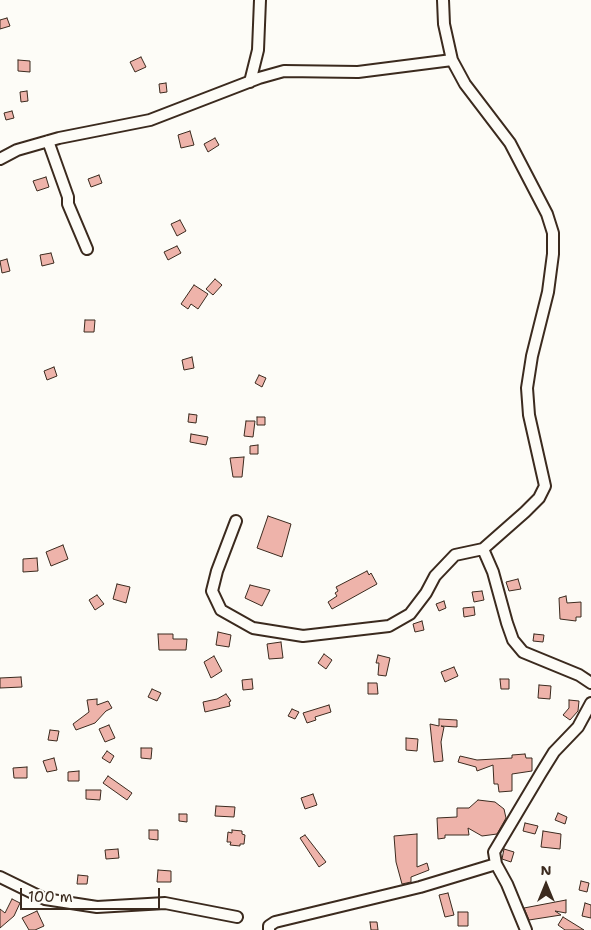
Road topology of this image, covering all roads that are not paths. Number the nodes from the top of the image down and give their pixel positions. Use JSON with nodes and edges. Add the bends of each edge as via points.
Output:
{"nodes":[{"id":1,"x":260,"y":0,"type":"edge"},
{"id":2,"x":443,"y":0,"type":"edge"},
{"id":3,"x":452,"y":60,"type":"junction"},
{"id":4,"x":250,"y":82,"type":"junction"},
{"id":5,"x":48,"y":141,"type":"junction"},
{"id":6,"x":0,"y":159,"type":"edge"},
{"id":7,"x":87,"y":249,"type":"dead end"},
{"id":8,"x":236,"y":521,"type":"dead end"},
{"id":9,"x":483,"y":549,"type":"junction"},
{"id":10,"x":591,"y":683,"type":"edge"},
{"id":11,"x":591,"y":703,"type":"edge"},
{"id":12,"x":496,"y":864,"type":"junction"},
{"id":13,"x":0,"y":877,"type":"edge"},
{"id":14,"x":237,"y":917,"type":"dead end"},
{"id":15,"x":269,"y":930,"type":"edge"},
{"id":16,"x":526,"y":930,"type":"edge"}],
"edges":[{"from":1,"to":4,"type":"street","via":[[258,50]]},
{"from":2,"to":3,"type":"street","via":[[444,24]]},
{"from":3,"to":4,"type":"street","via":[[358,72],[284,71]]},
{"from":3,"to":9,"type":"street","via":[[465,84],[510,143],[548,214],[552,233],[548,292],[527,388],[529,415],[545,486],[532,505]]},
{"from":4,"to":5,"type":"street","via":[[150,120]]},
{"from":5,"to":6,"type":"street"},
{"from":5,"to":7,"type":"street","via":[[68,204]]},
{"from":8,"to":9,"type":"street","via":[[212,591],[221,610],[253,628],[303,636],[389,626],[410,614],[435,576],[455,555]]},
{"from":9,"to":10,"type":"street","via":[[513,640],[523,652]]},
{"from":11,"to":12,"type":"street","via":[[578,727],[554,752],[494,852]]},
{"from":12,"to":15,"type":"street","via":[[274,922]]},
{"from":12,"to":16,"type":"street"},
{"from":13,"to":14,"type":"street","via":[[45,899],[97,907],[165,902]]}]}
